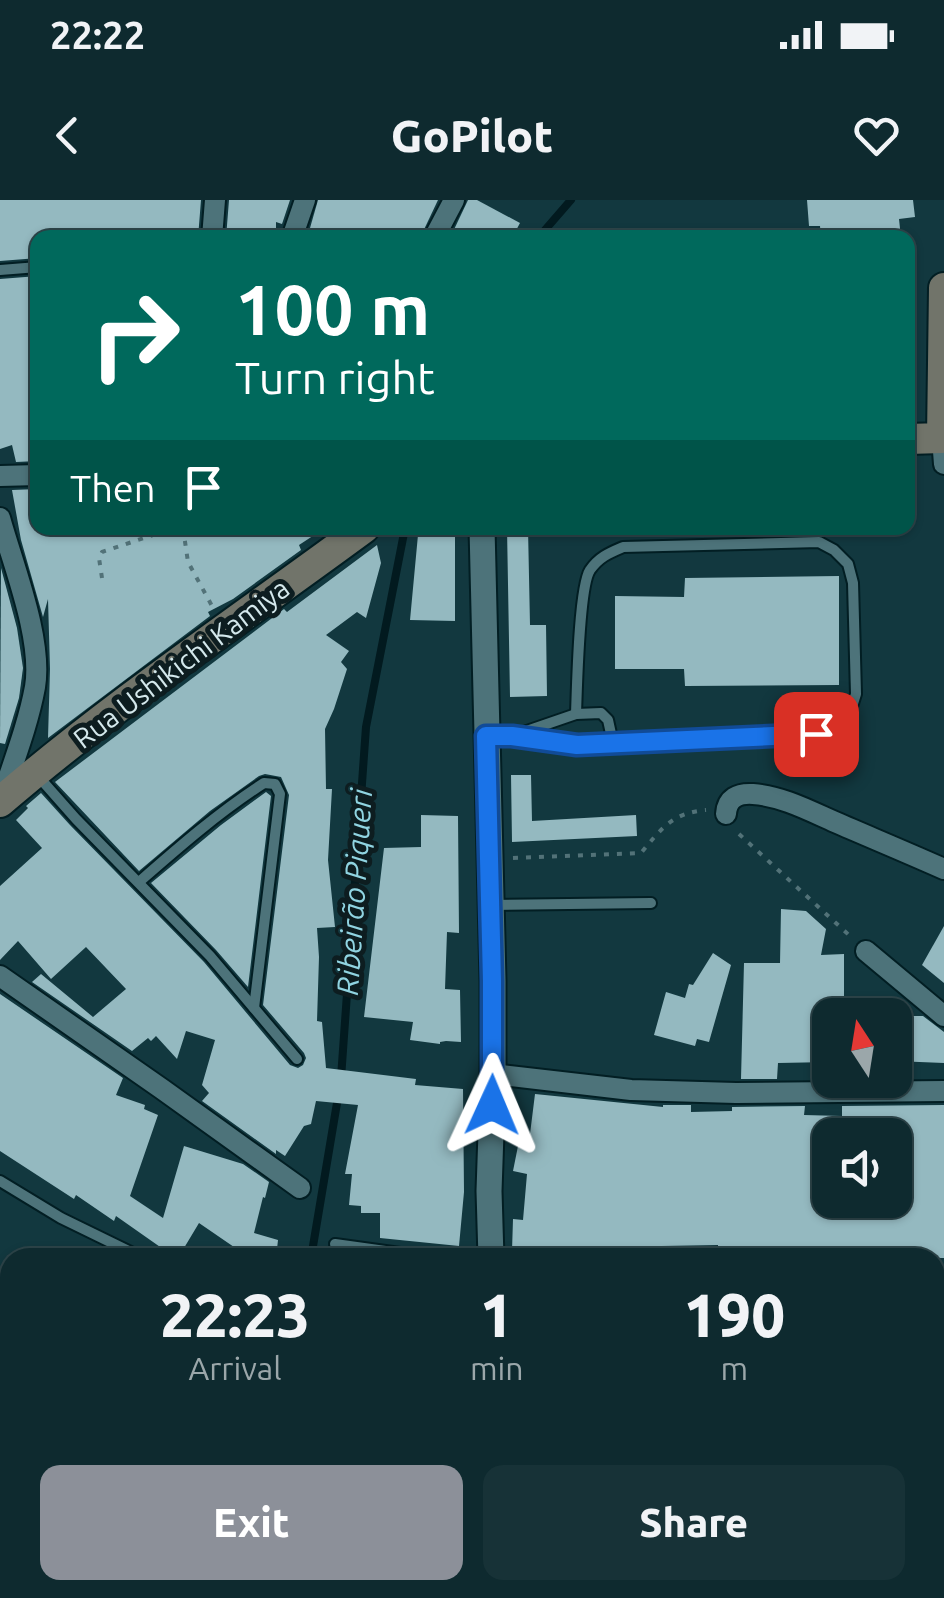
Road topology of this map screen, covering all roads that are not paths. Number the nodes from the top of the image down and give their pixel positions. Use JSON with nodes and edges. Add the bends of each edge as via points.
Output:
{"nodes":[{"id":1,"x":215,"y":200,"type":"edge"},
{"id":2,"x":305,"y":200,"type":"edge"},
{"id":3,"x":454,"y":200,"type":"edge"},
{"id":4,"x":213,"y":230,"type":"edge"},
{"id":5,"x":295,"y":230,"type":"edge"},
{"id":6,"x":438,"y":230,"type":"edge"},
{"id":7,"x":30,"y":268,"type":"edge"},
{"id":8,"x":0,"y":270,"type":"edge"},
{"id":9,"x":944,"y":288,"type":"edge"},
{"id":10,"x":915,"y":441,"type":"edge"},
{"id":11,"x":943,"y":447,"type":"edge"},
{"id":12,"x":30,"y":475,"type":"edge"},
{"id":13,"x":0,"y":476,"type":"edge"},
{"id":14,"x":0,"y":518,"type":"edge"},
{"id":15,"x":354,"y":535,"type":"edge"},
{"id":16,"x":483,"y":535,"type":"edge"},
{"id":17,"x":576,"y":714,"type":"junction"},
{"id":18,"x":499,"y":736,"type":"junction"},
{"id":19,"x":613,"y":742,"type":"junction"},
{"id":20,"x":35,"y":772,"type":"junction"},
{"id":21,"x":0,"y":802,"type":"edge"},
{"id":22,"x":726,"y":814,"type":"road end"},
{"id":23,"x":944,"y":869,"type":"edge"},
{"id":24,"x":139,"y":882,"type":"junction"},
{"id":25,"x":651,"y":903,"type":"dead end"},
{"id":26,"x":490,"y":905,"type":"junction"},
{"id":27,"x":866,"y":951,"type":"road end"},
{"id":28,"x":0,"y":976,"type":"edge"},
{"id":29,"x":254,"y":1008,"type":"junction"},
{"id":30,"x":944,"y":1016,"type":"edge"},
{"id":31,"x":297,"y":1059,"type":"dead end"},
{"id":32,"x":493,"y":1074,"type":"junction"},
{"id":33,"x":944,"y":1092,"type":"edge"},
{"id":34,"x":0,"y":1181,"type":"edge"},
{"id":35,"x":300,"y":1188,"type":"dead end"},
{"id":36,"x":334,"y":1244,"type":"dead end"},
{"id":37,"x":122,"y":1248,"type":"edge"},
{"id":38,"x":363,"y":1248,"type":"edge"},
{"id":39,"x":491,"y":1248,"type":"edge"}],
"edges":[{"from":1,"to":4,"type":"street"},
{"from":2,"to":5,"type":"street"},
{"from":3,"to":6,"type":"street"},
{"from":7,"to":8,"type":"lane"},
{"from":9,"to":11,"type":"main road"},
{"from":10,"to":11,"type":"main road"},
{"from":12,"to":13,"type":"street"},
{"from":14,"to":21,"type":"street","via":[[36,658],[31,702]]},
{"from":15,"to":20,"type":"main road","name":"Rua Ushikichi Kamiya"},
{"from":16,"to":18,"type":"street"},
{"from":17,"to":18,"type":"lane"},
{"from":17,"to":19,"type":"lane","via":[[601,713]]},
{"from":17,"to":19,"type":"lane","via":[[584,593],[588,573],[602,556],[623,548],[819,542],[848,564],[856,694],[835,727],[816,734]]},
{"from":18,"to":19,"type":"lane"},
{"from":18,"to":26,"type":"street"},
{"from":20,"to":21,"type":"main road","name":"Rua Ushikichi Kamiya"},
{"from":20,"to":24,"type":"lane"},
{"from":22,"to":23,"type":"street","via":[[740,794],[790,802]]},
{"from":24,"to":29,"type":"lane"},
{"from":24,"to":29,"type":"lane","via":[[238,800],[264,783],[275,784],[280,794]]},
{"from":25,"to":26,"type":"lane"},
{"from":26,"to":32,"type":"street"},
{"from":27,"to":30,"type":"street"},
{"from":28,"to":35,"type":"street"},
{"from":29,"to":31,"type":"lane"},
{"from":32,"to":33,"type":"street","via":[[631,1090]]},
{"from":32,"to":39,"type":"street"},
{"from":34,"to":37,"type":"lane"},
{"from":36,"to":38,"type":"lane"}]}
